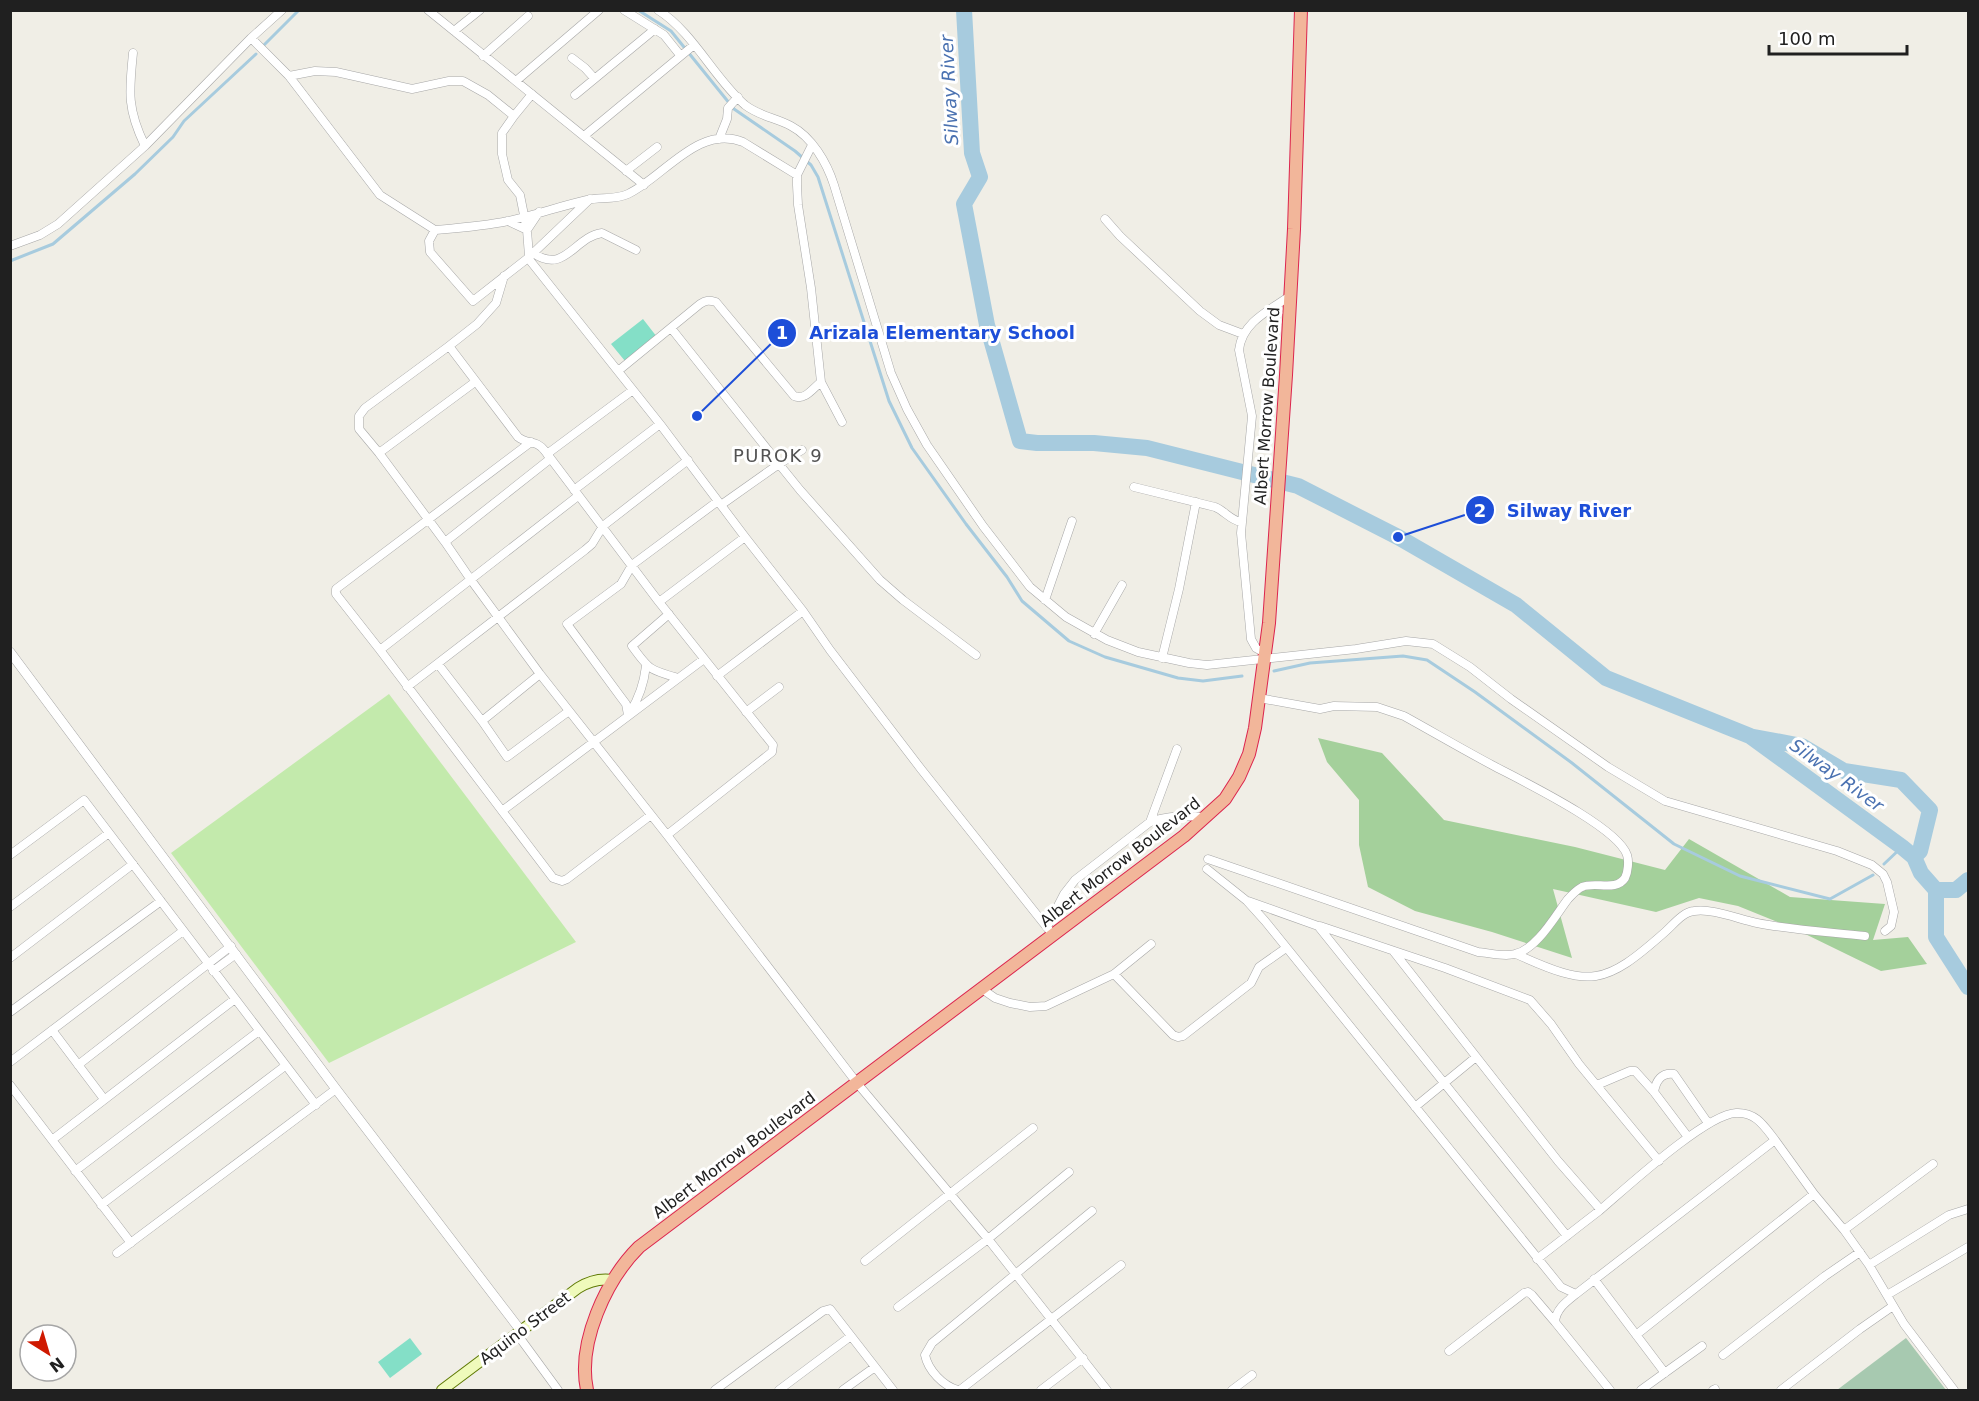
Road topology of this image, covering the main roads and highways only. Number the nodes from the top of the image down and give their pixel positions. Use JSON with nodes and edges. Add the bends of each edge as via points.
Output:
{"nodes":[{"id":1,"x":1301,"y":10,"type":"edge"},
{"id":2,"x":614,"y":1280,"type":"junction"},
{"id":3,"x":442,"y":1390,"type":"edge"},
{"id":4,"x":587,"y":1390,"type":"edge"}],
"edges":[{"from":1,"to":2,"type":"highway","name":"Albert Morrow Boulevard","via":[[1286,375],[1269,623],[1249,754],[1239,777],[1207,818],[1050,931],[982,989],[639,1247]]},
{"from":2,"to":3,"type":"main road","name":"Aquino Street","via":[[604,1278],[586,1283]]},
{"from":2,"to":4,"type":"highway","name":"Albert Morrow Boulevard","via":[[587,1345]]}]}
